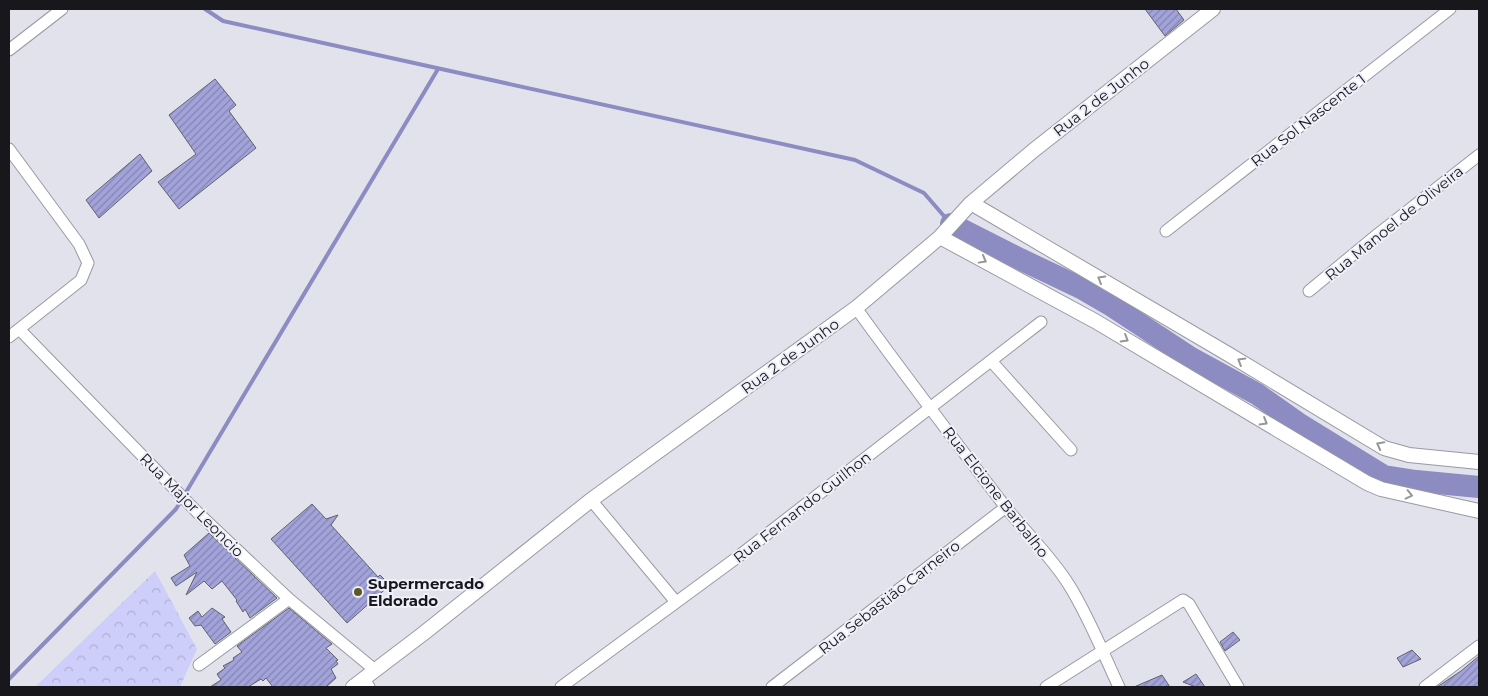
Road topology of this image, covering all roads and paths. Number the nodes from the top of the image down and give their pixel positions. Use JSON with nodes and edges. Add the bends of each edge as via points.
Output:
{"nodes":[{"id":1,"x":62,"y":9,"type":"edge"},
{"id":2,"x":1213,"y":9,"type":"edge"},
{"id":3,"x":1450,"y":9,"type":"edge"},
{"id":4,"x":9,"y":50,"type":"edge"},
{"id":5,"x":9,"y":149,"type":"edge"},
{"id":6,"x":1479,"y":155,"type":"edge"},
{"id":7,"x":971,"y":203,"type":"junction"},
{"id":8,"x":1166,"y":231,"type":"dead end"},
{"id":9,"x":940,"y":237,"type":"junction"},
{"id":10,"x":1309,"y":291,"type":"dead end"},
{"id":11,"x":856,"y":308,"type":"junction"},
{"id":12,"x":1042,"y":322,"type":"dead end"},
{"id":13,"x":19,"y":329,"type":"junction"},
{"id":14,"x":9,"y":337,"type":"edge"},
{"id":15,"x":992,"y":362,"type":"junction"},
{"id":16,"x":930,"y":408,"type":"junction"},
{"id":17,"x":1071,"y":450,"type":"dead end"},
{"id":18,"x":1479,"y":462,"type":"edge"},
{"id":19,"x":591,"y":500,"type":"junction"},
{"id":20,"x":1006,"y":507,"type":"junction"},
{"id":21,"x":1479,"y":511,"type":"edge"},
{"id":22,"x":290,"y":599,"type":"junction"},
{"id":23,"x":676,"y":602,"type":"junction"},
{"id":24,"x":1479,"y":646,"type":"edge"},
{"id":25,"x":1102,"y":651,"type":"junction"},
{"id":26,"x":199,"y":665,"type":"dead end"},
{"id":27,"x":365,"y":681,"type":"edge"},
{"id":28,"x":561,"y":687,"type":"edge"},
{"id":29,"x":772,"y":687,"type":"edge"},
{"id":30,"x":1046,"y":687,"type":"edge"},
{"id":31,"x":1119,"y":687,"type":"edge"},
{"id":32,"x":1238,"y":687,"type":"edge"},
{"id":33,"x":1425,"y":687,"type":"edge"}],
"edges":[{"from":1,"to":4,"type":"street"},
{"from":2,"to":7,"type":"street","name":"Rua 2 de Junho"},
{"from":3,"to":8,"type":"street","name":"Rua Sol Nascente 1"},
{"from":5,"to":13,"type":"street","via":[[79,244],[88,263],[81,280]]},
{"from":6,"to":10,"type":"street","name":"Rua Manoel de Oliveira"},
{"from":7,"to":9,"type":"street","name":"Rua 2 de Junho"},
{"from":18,"to":7,"type":"street","one_way":true,"via":[[1409,455],[1384,448]]},
{"from":9,"to":11,"type":"street","name":"Rua 2 de Junho"},
{"from":9,"to":21,"type":"street","one_way":true,"via":[[1094,321],[1367,483]]},
{"from":11,"to":16,"type":"street","name":"Rua Elcione Barbalho"},
{"from":11,"to":19,"type":"street","name":"Rua 2 de Junho"},
{"from":12,"to":15,"type":"street","name":"Rua Fernando Guilhon"},
{"from":13,"to":14,"type":"street"},
{"from":13,"to":22,"type":"street","name":"Rua Major Leoncio","via":[[197,512]]},
{"from":15,"to":16,"type":"street","name":"Rua Fernando Guilhon"},
{"from":15,"to":17,"type":"street"},
{"from":16,"to":20,"type":"street","name":"Rua Elcione Barbalho"},
{"from":16,"to":23,"type":"street","name":"Rua Fernando Guilhon"},
{"from":19,"to":23,"type":"street"},
{"from":19,"to":27,"type":"street","name":"Rua 2 de Junho"},
{"from":20,"to":25,"type":"street","name":"Rua Elcione Barbalho","via":[[1068,584]]},
{"from":20,"to":29,"type":"street","name":"Rua Sebastião Carneiro"},
{"from":22,"to":26,"type":"street"},
{"from":22,"to":27,"type":"street","name":"Rua Major Leoncio"},
{"from":23,"to":28,"type":"street","name":"Rua Fernando Guilhon"},
{"from":24,"to":33,"type":"street"},
{"from":25,"to":30,"type":"street"},
{"from":25,"to":31,"type":"street","name":"Rua Elcione Barbalho"},
{"from":25,"to":32,"type":"street","via":[[1184,600]]}]}
